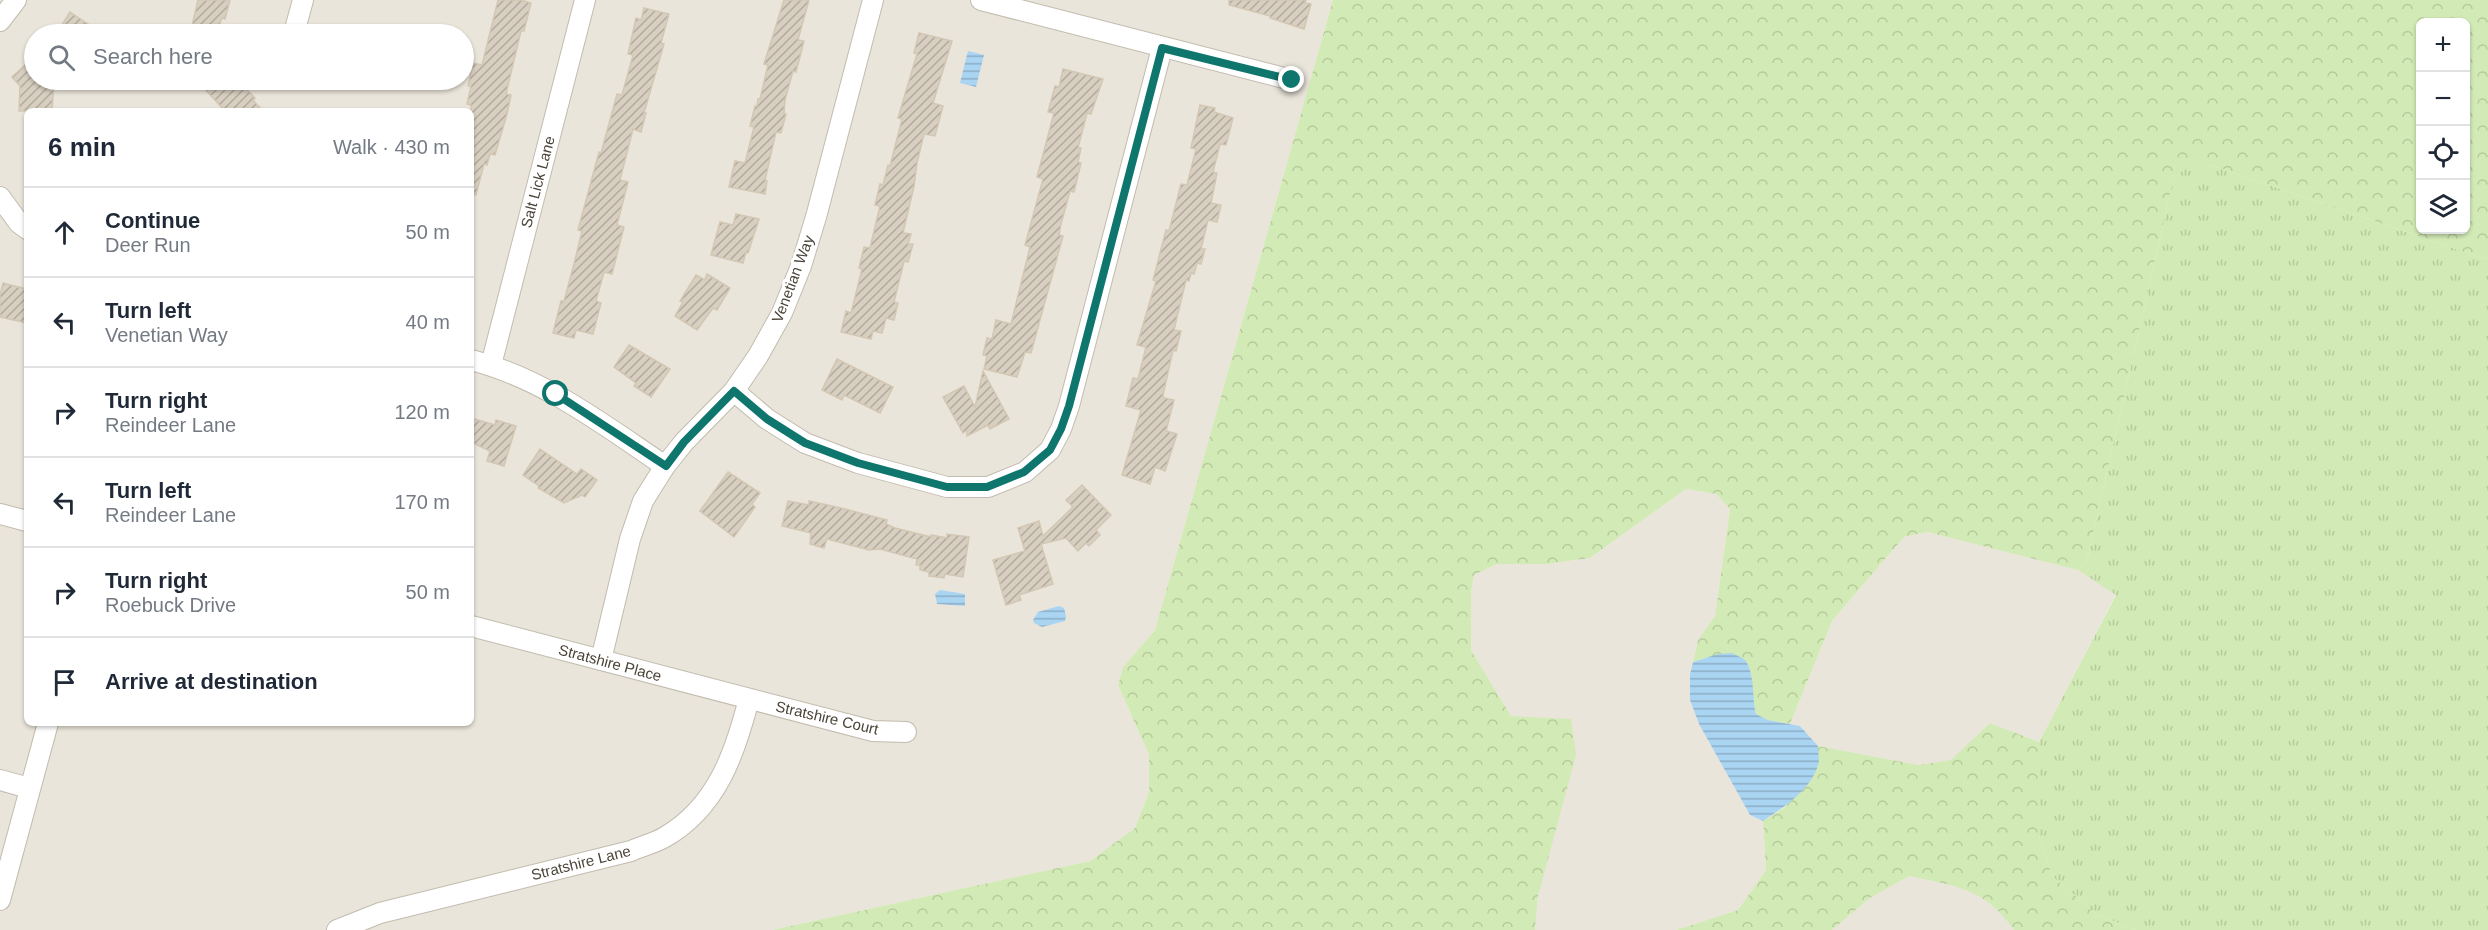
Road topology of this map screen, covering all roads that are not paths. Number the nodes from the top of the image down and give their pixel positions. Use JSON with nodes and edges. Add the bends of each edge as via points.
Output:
{"nodes":[{"id":1,"x":16,"y":0,"type":"edge"},
{"id":2,"x":303,"y":0,"type":"edge"},
{"id":3,"x":585,"y":0,"type":"edge"},
{"id":4,"x":873,"y":0,"type":"edge"},
{"id":5,"x":981,"y":0,"type":"edge"},
{"id":6,"x":0,"y":21,"type":"edge"},
{"id":7,"x":296,"y":24,"type":"edge"},
{"id":8,"x":1162,"y":48,"type":"junction"},
{"id":9,"x":1292,"y":80,"type":"dead end"},
{"id":10,"x":0,"y":197,"type":"edge"},
{"id":11,"x":24,"y":227,"type":"edge"},
{"id":12,"x":474,"y":361,"type":"edge"},
{"id":13,"x":491,"y":365,"type":"junction"},
{"id":14,"x":734,"y":391,"type":"junction"},
{"id":15,"x":666,"y":466,"type":"junction"},
{"id":16,"x":0,"y":514,"type":"edge"},
{"id":17,"x":24,"y":520,"type":"edge"},
{"id":18,"x":474,"y":627,"type":"edge"},
{"id":19,"x":601,"y":660,"type":"junction"},
{"id":20,"x":749,"y":699,"type":"junction"},
{"id":21,"x":47,"y":726,"type":"edge"},
{"id":22,"x":906,"y":732,"type":"dead end"},
{"id":23,"x":0,"y":780,"type":"edge"},
{"id":24,"x":29,"y":788,"type":"junction"},
{"id":25,"x":0,"y":900,"type":"edge"},
{"id":26,"x":336,"y":930,"type":"edge"}],
"edges":[{"from":1,"to":6,"type":"street"},
{"from":2,"to":7,"type":"street"},
{"from":3,"to":13,"type":"street","name":"Salt Lick Lane"},
{"from":4,"to":14,"type":"street","name":"Venetian Way","via":[[801,266],[782,313]]},
{"from":5,"to":8,"type":"street"},
{"from":8,"to":9,"type":"street"},
{"from":8,"to":14,"type":"street","via":[[1069,406],[1050,450],[1024,472],[987,487],[947,487],[858,463],[805,443],[767,419]]},
{"from":10,"to":11,"type":"street"},
{"from":12,"to":13,"type":"street"},
{"from":13,"to":15,"type":"street","via":[[556,394]]},
{"from":14,"to":15,"type":"street","name":"Venetian Way"},
{"from":15,"to":19,"type":"street","name":"Venetian Way","via":[[643,501],[630,539]]},
{"from":16,"to":17,"type":"street"},
{"from":18,"to":19,"type":"street","name":"Stratshire Place"},
{"from":19,"to":20,"type":"street","name":"Stratshire Place"},
{"from":20,"to":22,"type":"street","name":"Stratshire Court","via":[[873,731]]},
{"from":20,"to":26,"type":"street","name":"Stratshire Lane","via":[[736,747],[720,781],[697,813],[666,837],[631,851],[380,913]]},
{"from":21,"to":24,"type":"street"},
{"from":23,"to":24,"type":"street"},
{"from":24,"to":25,"type":"street"}]}
